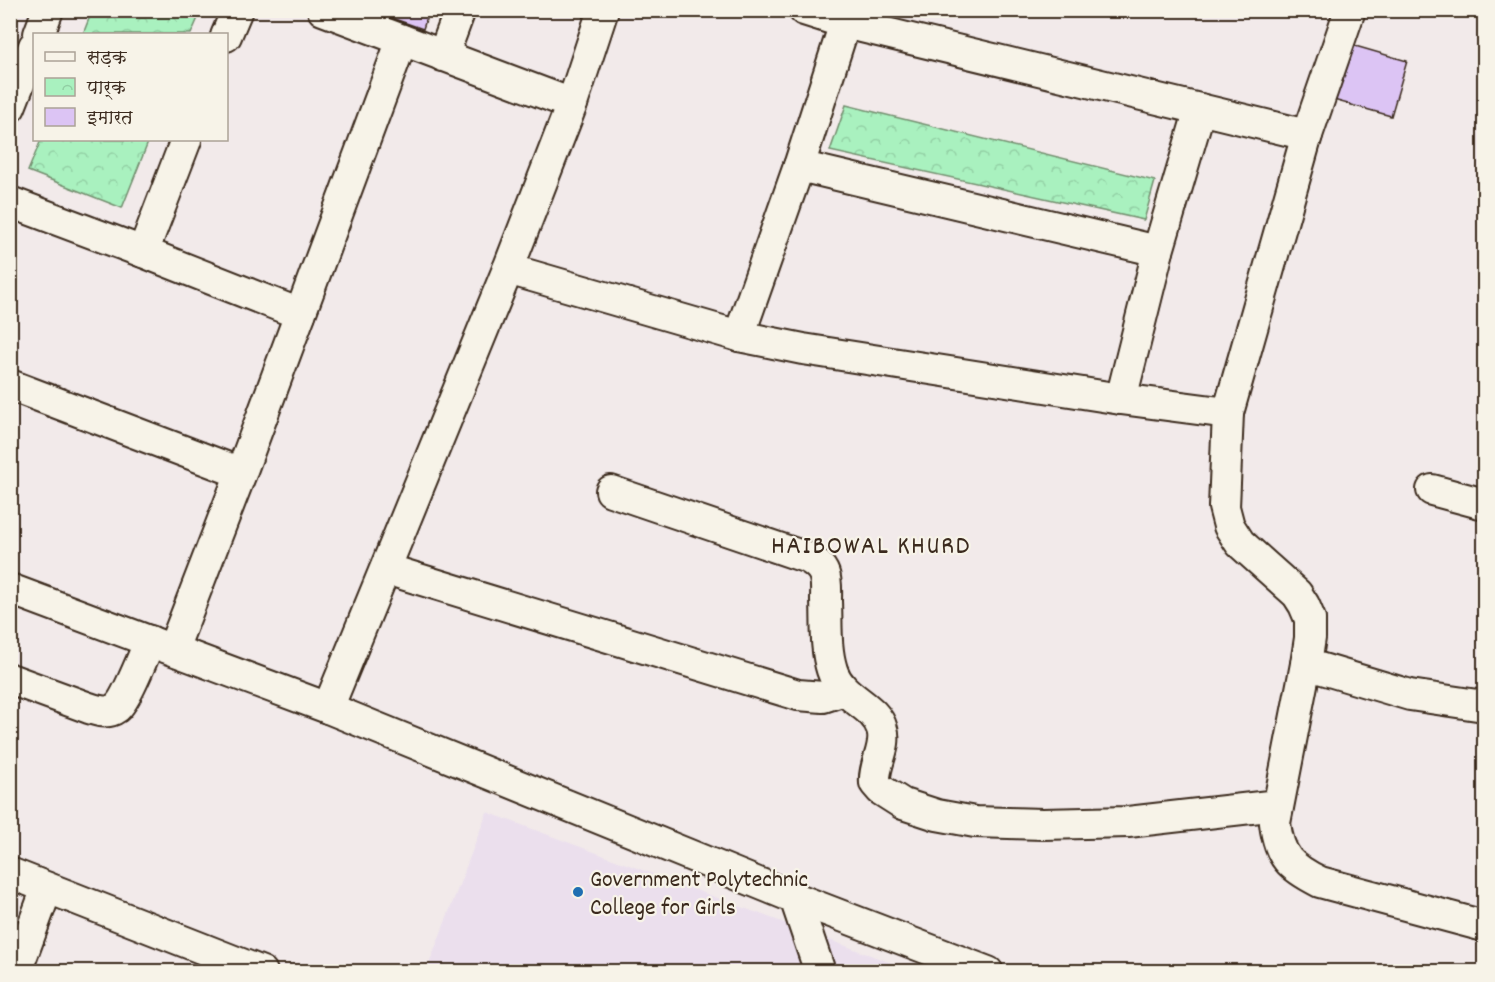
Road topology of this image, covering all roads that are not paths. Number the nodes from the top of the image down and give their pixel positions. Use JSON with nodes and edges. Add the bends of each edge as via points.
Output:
{"nodes":[{"id":1,"x":48,"y":10,"type":"edge"},
{"id":2,"x":237,"y":10,"type":"edge"},
{"id":3,"x":460,"y":10,"type":"edge"},
{"id":4,"x":603,"y":10,"type":"edge"},
{"id":5,"x":804,"y":10,"type":"edge"},
{"id":6,"x":1350,"y":10,"type":"edge"},
{"id":7,"x":328,"y":11,"type":"edge"},
{"id":8,"x":845,"y":23,"type":"junction"},
{"id":9,"x":39,"y":33,"type":"edge"},
{"id":10,"x":227,"y":33,"type":"edge"},
{"id":11,"x":402,"y":40,"type":"junction"},
{"id":12,"x":33,"y":49,"type":"edge"},
{"id":13,"x":444,"y":56,"type":"junction"},
{"id":14,"x":572,"y":104,"type":"junction"},
{"id":15,"x":10,"y":107,"type":"edge"},
{"id":16,"x":1200,"y":109,"type":"junction"},
{"id":17,"x":1307,"y":135,"type":"junction"},
{"id":18,"x":186,"y":141,"type":"edge"},
{"id":19,"x":799,"y":166,"type":"junction"},
{"id":20,"x":10,"y":202,"type":"edge"},
{"id":21,"x":1158,"y":251,"type":"junction"},
{"id":22,"x":143,"y":252,"type":"junction"},
{"id":23,"x":508,"y":269,"type":"junction"},
{"id":24,"x":300,"y":314,"type":"junction"},
{"id":25,"x":739,"y":336,"type":"junction"},
{"id":26,"x":10,"y":385,"type":"edge"},
{"id":27,"x":1121,"y":399,"type":"junction"},
{"id":28,"x":1228,"y":413,"type":"junction"},
{"id":29,"x":241,"y":473,"type":"junction"},
{"id":30,"x":1432,"y":490,"type":"dead end"},
{"id":31,"x":611,"y":491,"type":"dead end"},
{"id":32,"x":1485,"y":504,"type":"edge"},
{"id":33,"x":386,"y":569,"type":"junction"},
{"id":34,"x":10,"y":589,"type":"edge"},
{"id":35,"x":162,"y":645,"type":"junction"},
{"id":36,"x":1306,"y":664,"type":"junction"},
{"id":37,"x":10,"y":679,"type":"edge"},
{"id":38,"x":844,"y":690,"type":"junction"},
{"id":39,"x":1485,"y":706,"type":"edge"},
{"id":40,"x":328,"y":708,"type":"junction"},
{"id":41,"x":1278,"y":806,"type":"junction"},
{"id":42,"x":10,"y":873,"type":"edge"},
{"id":43,"x":47,"y":888,"type":"junction"},
{"id":44,"x":795,"y":898,"type":"junction"},
{"id":45,"x":1485,"y":926,"type":"edge"},
{"id":46,"x":16,"y":972,"type":"edge"},
{"id":47,"x":262,"y":972,"type":"edge"},
{"id":48,"x":820,"y":972,"type":"edge"},
{"id":49,"x":988,"y":972,"type":"edge"}],
"edges":[{"from":1,"to":9,"type":"street"},
{"from":2,"to":10,"type":"street"},
{"from":3,"to":13,"type":"street"},
{"from":4,"to":14,"type":"street"},
{"from":5,"to":8,"type":"street"},
{"from":6,"to":17,"type":"street"},
{"from":7,"to":11,"type":"street"},
{"from":8,"to":16,"type":"street"},
{"from":8,"to":19,"type":"street"},
{"from":11,"to":13,"type":"street"},
{"from":11,"to":24,"type":"street"},
{"from":12,"to":15,"type":"street"},
{"from":13,"to":14,"type":"street"},
{"from":14,"to":23,"type":"street"},
{"from":16,"to":17,"type":"street"},
{"from":16,"to":21,"type":"street"},
{"from":17,"to":28,"type":"street"},
{"from":18,"to":22,"type":"street"},
{"from":19,"to":21,"type":"street"},
{"from":19,"to":25,"type":"street"},
{"from":20,"to":22,"type":"street"},
{"from":21,"to":27,"type":"street"},
{"from":22,"to":24,"type":"street"},
{"from":23,"to":25,"type":"street"},
{"from":23,"to":33,"type":"street"},
{"from":24,"to":29,"type":"street"},
{"from":25,"to":27,"type":"street"},
{"from":26,"to":29,"type":"street"},
{"from":27,"to":28,"type":"street"},
{"from":28,"to":36,"type":"street","via":[[1224,507],[1229,526],[1240,543],[1297,594],[1304,605],[1310,619]]},
{"from":29,"to":35,"type":"street"},
{"from":30,"to":32,"type":"street"},
{"from":31,"to":38,"type":"street","via":[[817,563],[826,580],[832,671]]},
{"from":33,"to":38,"type":"street","via":[[798,695],[823,697]]},
{"from":33,"to":40,"type":"street"},
{"from":34,"to":35,"type":"street"},
{"from":35,"to":37,"type":"street","via":[[122,703],[109,711],[89,708]]},
{"from":35,"to":40,"type":"street"},
{"from":36,"to":39,"type":"street","via":[[1410,695]]},
{"from":36,"to":41,"type":"street"},
{"from":38,"to":41,"type":"street","via":[[875,717],[883,731],[874,777],[878,787],[903,804],[937,815],[975,822],[1107,822]]},
{"from":40,"to":44,"type":"street"},
{"from":41,"to":45,"type":"street","via":[[1277,840],[1298,871],[1320,882]]},
{"from":42,"to":43,"type":"street"},
{"from":43,"to":46,"type":"street"},
{"from":43,"to":47,"type":"street"},
{"from":44,"to":48,"type":"street"},
{"from":44,"to":49,"type":"street"}]}
